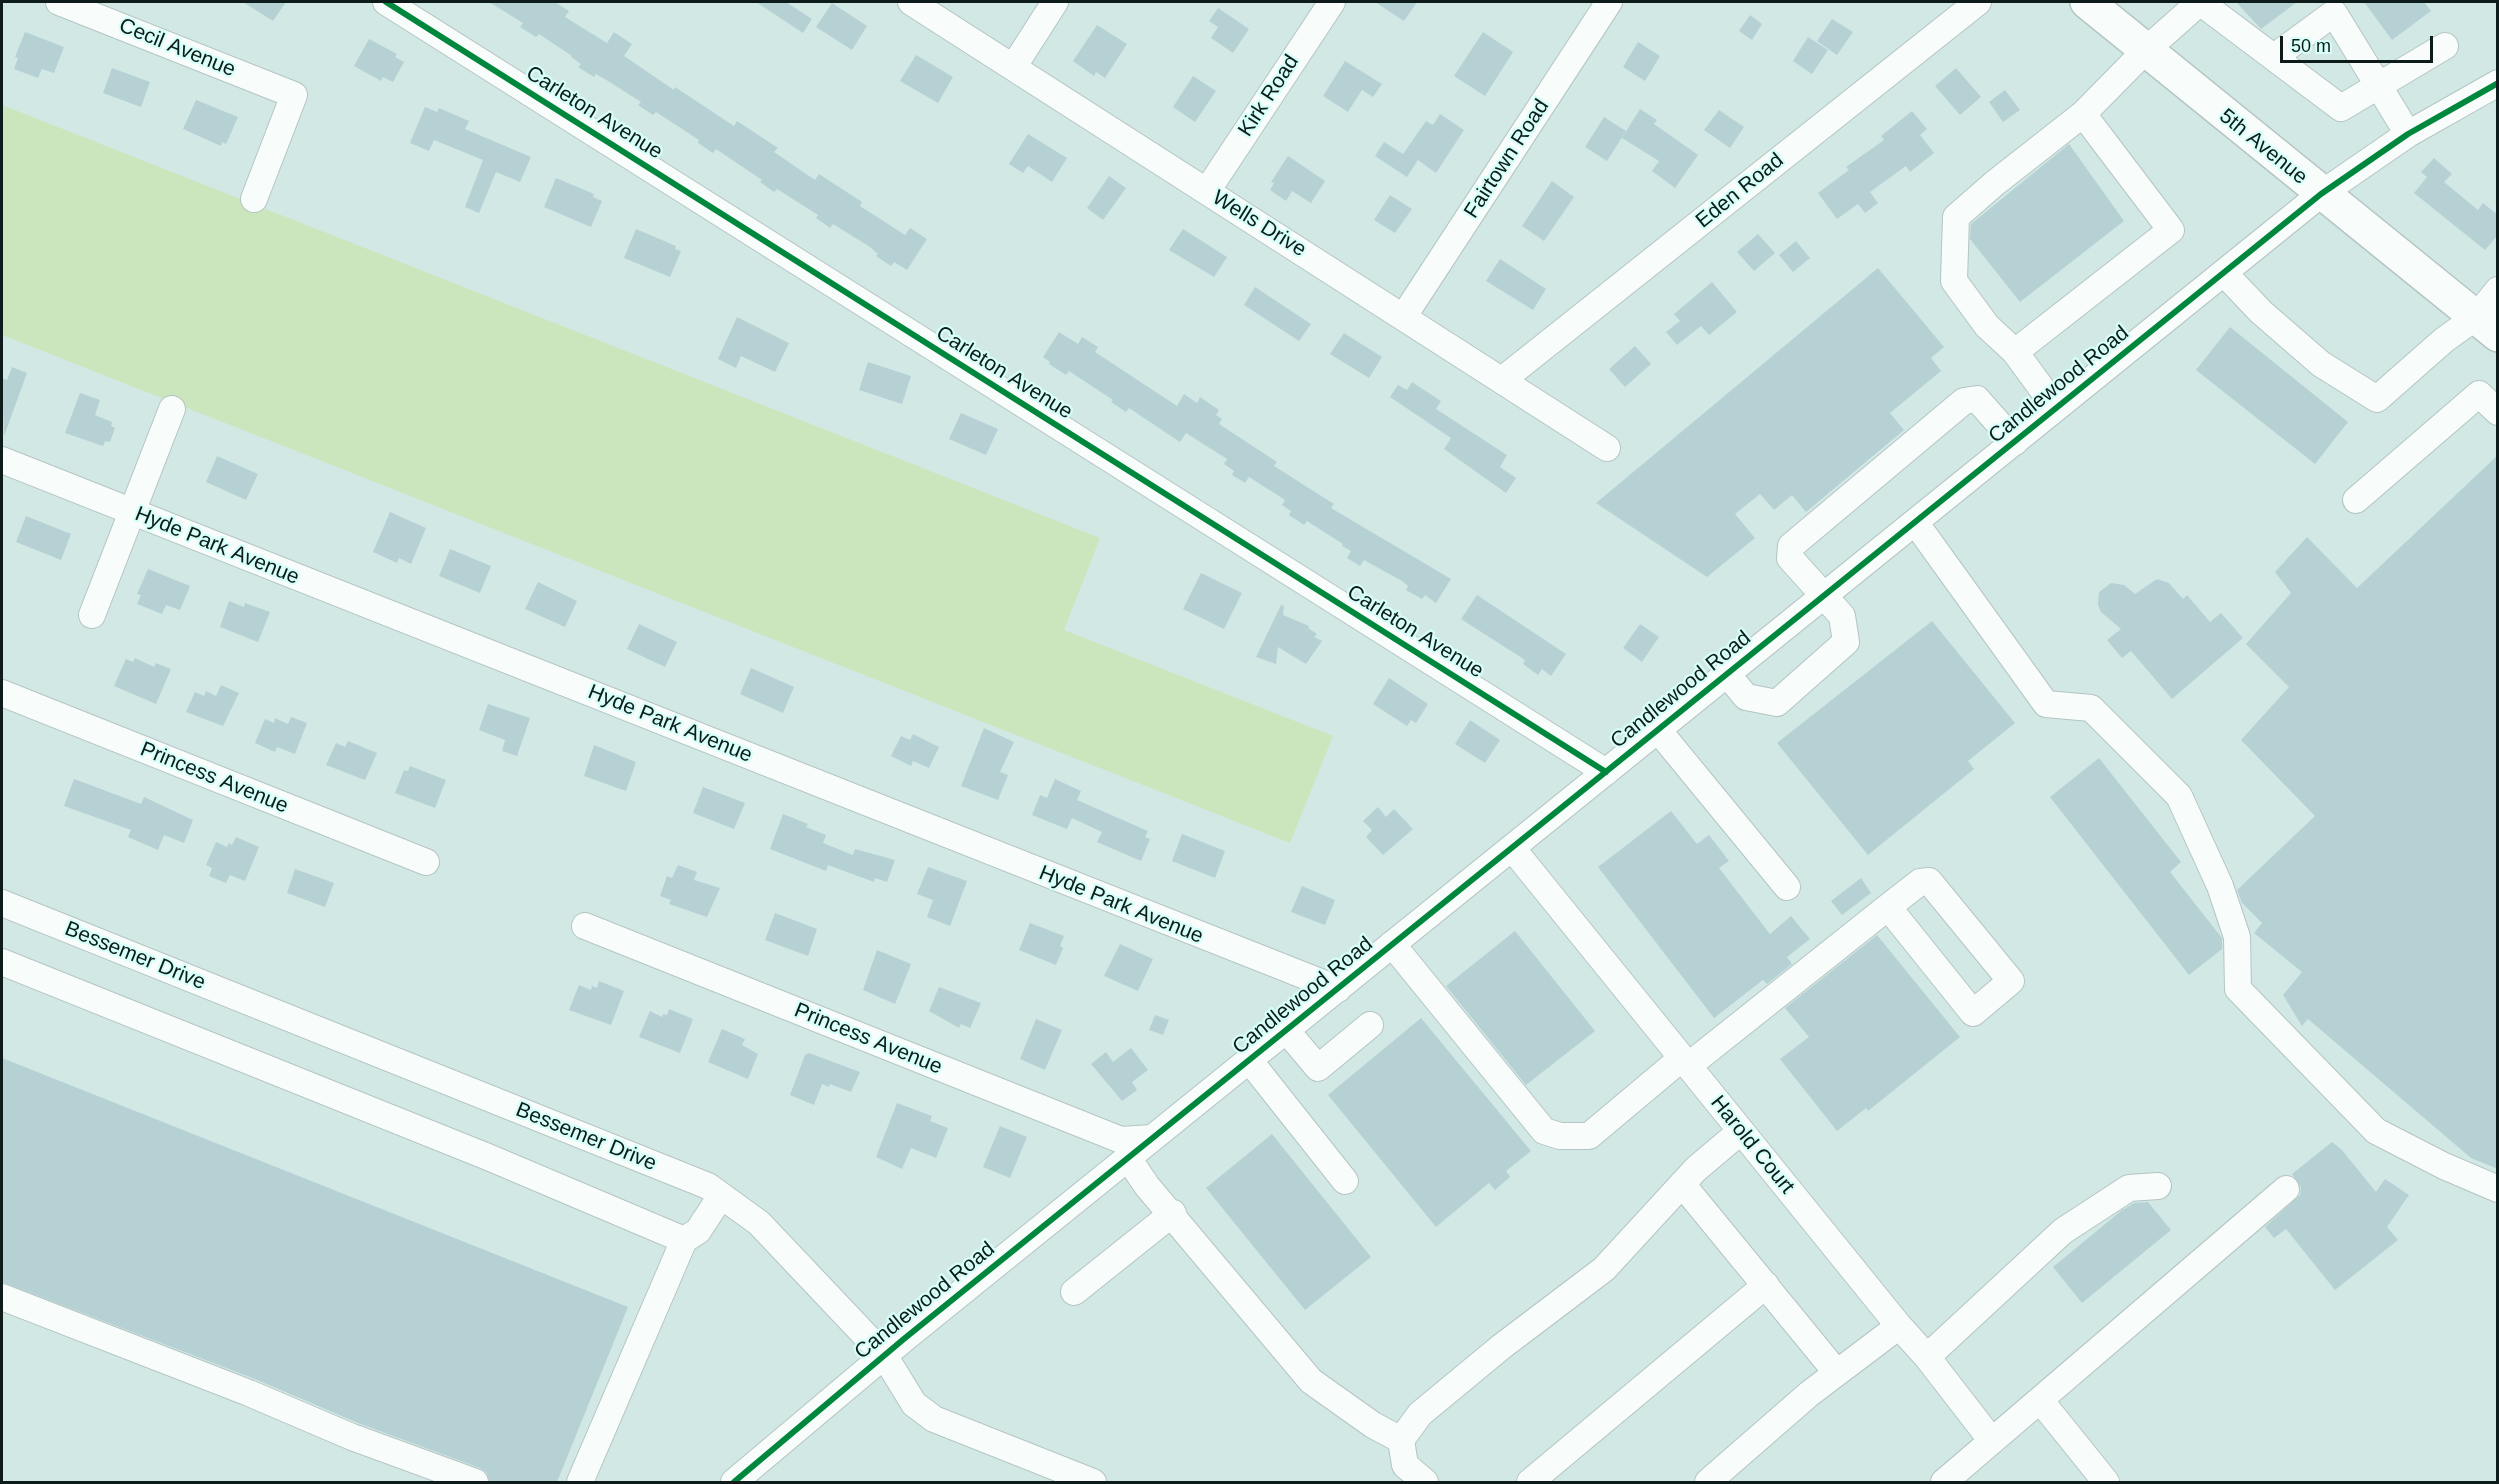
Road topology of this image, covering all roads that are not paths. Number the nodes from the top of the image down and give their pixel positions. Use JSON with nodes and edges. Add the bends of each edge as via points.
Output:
{"nodes":[{"id":1,"x":59,"y":2,"type":"edge"},
{"id":2,"x":386,"y":2,"type":"edge"},
{"id":3,"x":911,"y":2,"type":"edge"},
{"id":4,"x":1055,"y":2,"type":"edge"},
{"id":5,"x":1332,"y":2,"type":"edge"},
{"id":6,"x":1609,"y":2,"type":"edge"},
{"id":7,"x":1978,"y":2,"type":"edge"},
{"id":8,"x":2087,"y":2,"type":"edge"},
{"id":9,"x":2445,"y":46,"type":"dead end"},
{"id":10,"x":2146,"y":50,"type":"junction"},
{"id":11,"x":2274,"y":57,"type":"junction"},
{"id":12,"x":1014,"y":66,"type":"junction"},
{"id":13,"x":2498,"y":84,"type":"edge"},
{"id":14,"x":2379,"y":86,"type":"junction"},
{"id":15,"x":2083,"y":114,"type":"junction"},
{"id":16,"x":2408,"y":134,"type":"junction"},
{"id":17,"x":1207,"y":191,"type":"junction"},
{"id":18,"x":2321,"y":194,"type":"junction"},
{"id":19,"x":254,"y":199,"type":"dead end"},
{"id":20,"x":2224,"y":273,"type":"junction"},
{"id":21,"x":2498,"y":290,"type":"edge"},
{"id":22,"x":1404,"y":316,"type":"junction"},
{"id":23,"x":2487,"y":326,"type":"edge"},
{"id":24,"x":2015,"y":352,"type":"junction"},
{"id":25,"x":1502,"y":380,"type":"junction"},
{"id":26,"x":2056,"y":408,"type":"junction"},
{"id":27,"x":172,"y":409,"type":"dead end"},
{"id":28,"x":2498,"y":412,"type":"edge"},
{"id":29,"x":2015,"y":442,"type":"junction"},
{"id":30,"x":1607,"y":448,"type":"dead end"},
{"id":31,"x":2,"y":460,"type":"edge"},
{"id":32,"x":2356,"y":500,"type":"dead end"},
{"id":33,"x":131,"y":512,"type":"junction"},
{"id":34,"x":1915,"y":522,"type":"junction"},
{"id":35,"x":1823,"y":597,"type":"junction"},
{"id":36,"x":92,"y":615,"type":"dead end"},
{"id":37,"x":1727,"y":674,"type":"junction"},
{"id":38,"x":2,"y":693,"type":"edge"},
{"id":39,"x":1658,"y":730,"type":"junction"},
{"id":40,"x":1606,"y":772,"type":"junction"},
{"id":41,"x":1512,"y":848,"type":"junction"},
{"id":42,"x":426,"y":862,"type":"dead end"},
{"id":43,"x":1786,"y":887,"type":"dead end"},
{"id":44,"x":2,"y":903,"type":"edge"},
{"id":45,"x":1888,"y":907,"type":"junction"},
{"id":46,"x":585,"y":926,"type":"dead end"},
{"id":47,"x":1392,"y":944,"type":"junction"},
{"id":48,"x":2,"y":962,"type":"edge"},
{"id":49,"x":1338,"y":989,"type":"junction"},
{"id":50,"x":1370,"y":1025,"type":"dead end"},
{"id":51,"x":1286,"y":1030,"type":"junction"},
{"id":52,"x":1250,"y":1060,"type":"junction"},
{"id":53,"x":1685,"y":1062,"type":"junction"},
{"id":54,"x":1741,"y":1131,"type":"junction"},
{"id":55,"x":1152,"y":1138,"type":"junction"},
{"id":56,"x":1128,"y":1158,"type":"junction"},
{"id":57,"x":1344,"y":1181,"type":"dead end"},
{"id":58,"x":1682,"y":1184,"type":"junction"},
{"id":59,"x":2158,"y":1186,"type":"dead end"},
{"id":60,"x":2286,"y":1189,"type":"dead end"},
{"id":61,"x":2498,"y":1189,"type":"edge"},
{"id":62,"x":721,"y":1196,"type":"junction"},
{"id":63,"x":1169,"y":1208,"type":"junction"},
{"id":64,"x":684,"y":1240,"type":"junction"},
{"id":65,"x":1766,"y":1285,"type":"junction"},
{"id":66,"x":1074,"y":1292,"type":"dead end"},
{"id":67,"x":2,"y":1297,"type":"edge"},
{"id":68,"x":1899,"y":1326,"type":"junction"},
{"id":69,"x":885,"y":1355,"type":"junction"},
{"id":70,"x":1927,"y":1357,"type":"junction"},
{"id":71,"x":1837,"y":1373,"type":"junction"},
{"id":72,"x":2040,"y":1400,"type":"junction"},
{"id":73,"x":1401,"y":1440,"type":"junction"},
{"id":74,"x":1992,"y":1441,"type":"junction"},
{"id":75,"x":475,"y":1482,"type":"edge"},
{"id":76,"x":580,"y":1482,"type":"edge"},
{"id":77,"x":734,"y":1482,"type":"edge"},
{"id":78,"x":1093,"y":1482,"type":"edge"},
{"id":79,"x":1425,"y":1482,"type":"edge"},
{"id":80,"x":1530,"y":1482,"type":"edge"},
{"id":81,"x":1708,"y":1482,"type":"edge"},
{"id":82,"x":1944,"y":1482,"type":"edge"},
{"id":83,"x":2106,"y":1482,"type":"edge"}],
"edges":[{"from":1,"to":19,"type":"street","name":"Cecil Avenue","via":[[294,95]]},
{"from":2,"to":40,"type":"street","name":"Carleton Avenue"},
{"from":3,"to":12,"type":"street","name":"Wells Drive"},
{"from":4,"to":12,"type":"street"},
{"from":5,"to":17,"type":"street","name":"Kirk Road"},
{"from":6,"to":22,"type":"street","name":"Fairtown Road"},
{"from":7,"to":25,"type":"street","name":"Eden Road"},
{"from":8,"to":10,"type":"main road","name":"5th Avenue"},
{"from":9,"to":14,"type":"street"},
{"from":10,"to":11,"type":"street","via":[[2200,2]]},
{"from":10,"to":15,"type":"street"},
{"from":10,"to":18,"type":"main road","name":"5th Avenue"},
{"from":11,"to":14,"type":"street","via":[[2341,108]]},
{"from":11,"to":14,"type":"street","via":[[2334,13]]},
{"from":12,"to":17,"type":"street","name":"Wells Drive"},
{"from":13,"to":16,"type":"street","name":"Candlewood Road"},
{"from":14,"to":16,"type":"street"},
{"from":15,"to":24,"type":"street","via":[[1956,218],[1954,281],[1987,326]]},
{"from":15,"to":24,"type":"street","via":[[2171,230]]},
{"from":16,"to":18,"type":"street","name":"Candlewood Road"},
{"from":17,"to":22,"type":"street","name":"Wells Drive"},
{"from":18,"to":20,"type":"street","name":"Candlewood Road"},
{"from":18,"to":23,"type":"main road","name":"5th Avenue"},
{"from":20,"to":23,"type":"street","via":[[2261,312],[2321,364],[2377,399],[2444,340]]},
{"from":20,"to":26,"type":"street","name":"Candlewood Road"},
{"from":21,"to":23,"type":"street"},
{"from":22,"to":25,"type":"street","name":"Wells Drive"},
{"from":24,"to":26,"type":"street"},
{"from":25,"to":30,"type":"street","name":"Wells Drive"},
{"from":26,"to":29,"type":"street","name":"Candlewood Road"},
{"from":27,"to":33,"type":"street"},
{"from":28,"to":32,"type":"street","via":[[2479,394]]},
{"from":29,"to":34,"type":"street","name":"Candlewood Road"},
{"from":29,"to":35,"type":"street","via":[[1977,399],[1964,401],[1791,546],[1790,558]]},
{"from":31,"to":33,"type":"street","name":"Hyde Park Avenue"},
{"from":33,"to":36,"type":"street"},
{"from":33,"to":49,"type":"street","name":"Hyde Park Avenue"},
{"from":34,"to":35,"type":"street","name":"Candlewood Road"},
{"from":34,"to":61,"type":"street","via":[[2046,704],[2091,708],[2179,796],[2220,886],[2237,937],[2238,989],[2376,1131]]},
{"from":35,"to":37,"type":"street","name":"Candlewood Road"},
{"from":35,"to":37,"type":"street","via":[[1842,616],[1846,642],[1776,703],[1746,698]]},
{"from":37,"to":39,"type":"street","name":"Candlewood Road"},
{"from":38,"to":42,"type":"street","name":"Princess Avenue"},
{"from":39,"to":40,"type":"street","name":"Candlewood Road"},
{"from":39,"to":43,"type":"street"},
{"from":40,"to":41,"type":"street","name":"Candlewood Road"},
{"from":41,"to":47,"type":"street","name":"Candlewood Road"},
{"from":41,"to":53,"type":"street","name":"Harold Court"},
{"from":44,"to":62,"type":"street","name":"Bessemer Drive","via":[[643,1159],[708,1186]]},
{"from":45,"to":45,"type":"street","via":[[1920,882],[1929,881],[2011,981],[1973,1013]]},
{"from":45,"to":53,"type":"street"},
{"from":46,"to":55,"type":"street","name":"Princess Avenue","via":[[1121,1140]]},
{"from":47,"to":49,"type":"street","name":"Candlewood Road"},
{"from":47,"to":53,"type":"street","via":[[1544,1131],[1560,1136],[1589,1136]]},
{"from":48,"to":64,"type":"street"},
{"from":49,"to":51,"type":"street","name":"Candlewood Road"},
{"from":50,"to":51,"type":"street","via":[[1318,1068]]},
{"from":51,"to":52,"type":"street","name":"Candlewood Road"},
{"from":52,"to":55,"type":"street","name":"Candlewood Road"},
{"from":52,"to":57,"type":"street"},
{"from":53,"to":54,"type":"street","name":"Harold Court"},
{"from":54,"to":58,"type":"street"},
{"from":54,"to":68,"type":"street","name":"Harold Court"},
{"from":55,"to":56,"type":"street","name":"Candlewood Road"},
{"from":56,"to":63,"type":"street","via":[[1147,1186]]},
{"from":56,"to":69,"type":"street","name":"Candlewood Road"},
{"from":58,"to":65,"type":"street"},
{"from":58,"to":73,"type":"street","via":[[1604,1269],[1420,1414]]},
{"from":59,"to":70,"type":"street","via":[[2129,1188],[2063,1231]]},
{"from":60,"to":72,"type":"street"},
{"from":62,"to":64,"type":"street","via":[[698,1231]]},
{"from":62,"to":69,"type":"street","name":"Bessemer Drive","via":[[759,1223]]},
{"from":63,"to":66,"type":"street"},
{"from":63,"to":73,"type":"street","via":[[1311,1380],[1373,1425]]},
{"from":64,"to":76,"type":"street"},
{"from":65,"to":71,"type":"street"},
{"from":65,"to":80,"type":"street"},
{"from":67,"to":75,"type":"street"},
{"from":68,"to":70,"type":"street","name":"Harold Court"},
{"from":68,"to":71,"type":"street"},
{"from":69,"to":77,"type":"street","name":"Candlewood Road"},
{"from":69,"to":78,"type":"street","name":"Bessemer Drive","via":[[914,1404],[934,1419]]},
{"from":70,"to":74,"type":"street","name":"Harold Court"},
{"from":71,"to":81,"type":"street"},
{"from":72,"to":74,"type":"street"},
{"from":72,"to":83,"type":"street"},
{"from":73,"to":79,"type":"street","via":[[1405,1465]]},
{"from":74,"to":82,"type":"street"}]}
